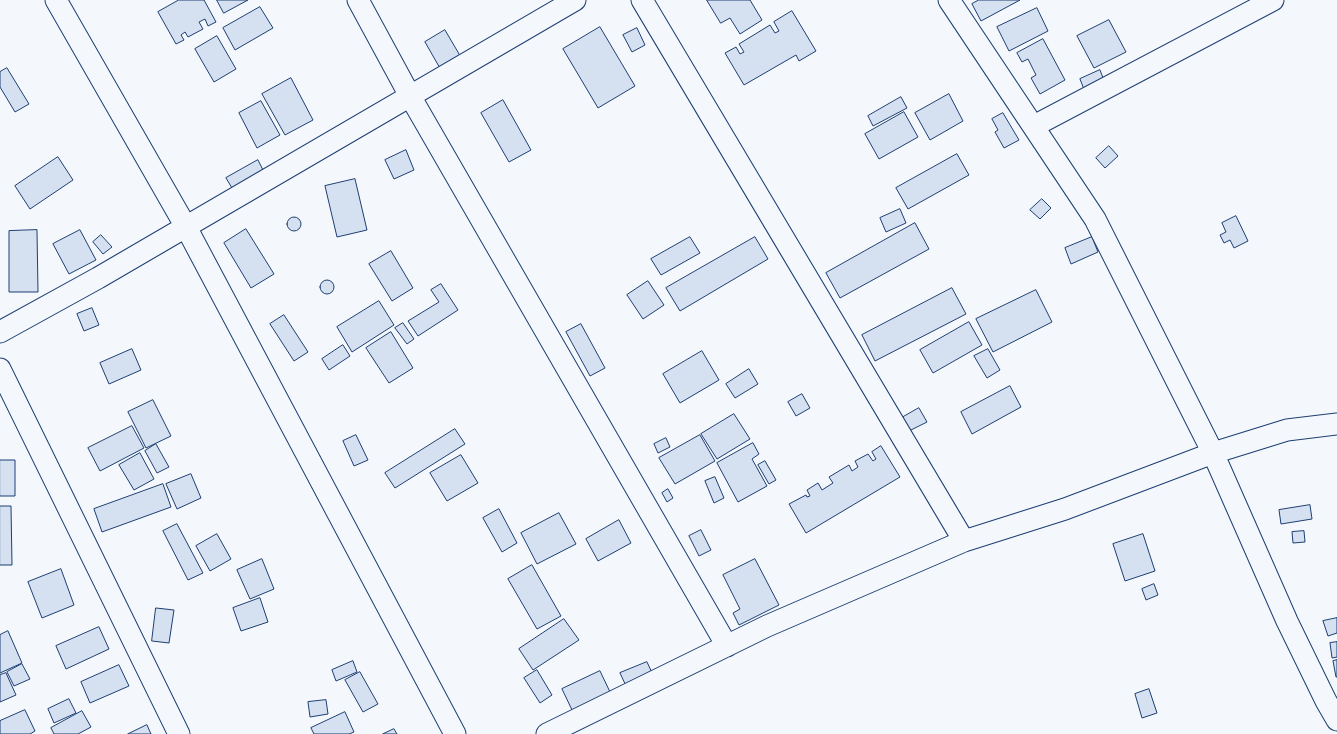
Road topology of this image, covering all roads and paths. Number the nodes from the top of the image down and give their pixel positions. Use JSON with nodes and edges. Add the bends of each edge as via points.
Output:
{"nodes":[{"id":1,"x":56,"y":0,"type":"edge"},
{"id":2,"x":358,"y":0,"type":"edge"},
{"id":3,"x":575,"y":0,"type":"edge"},
{"id":4,"x":642,"y":0,"type":"edge"},
{"id":5,"x":949,"y":0,"type":"edge"},
{"id":6,"x":1270,"y":1,"type":"edge"},
{"id":7,"x":410,"y":96,"type":"junction"},
{"id":8,"x":1034,"y":126,"type":"junction"},
{"id":9,"x":186,"y":227,"type":"junction"},
{"id":10,"x":0,"y":332,"type":"edge"},
{"id":11,"x":0,"y":369,"type":"edge"},
{"id":12,"x":1337,"y":424,"type":"edge"},
{"id":13,"x":1213,"y":453,"type":"junction"},
{"id":14,"x":964,"y":542,"type":"junction"},
{"id":15,"x":727,"y":646,"type":"junction"},
{"id":16,"x":1337,"y":720,"type":"edge"},
{"id":17,"x":179,"y":734,"type":"edge"},
{"id":18,"x":456,"y":734,"type":"edge"},
{"id":19,"x":547,"y":734,"type":"edge"}],
"edges":[{"from":1,"to":9,"type":"street"},
{"from":2,"to":7,"type":"street"},
{"from":3,"to":7,"type":"street"},
{"from":4,"to":14,"type":"street"},
{"from":5,"to":8,"type":"street"},
{"from":6,"to":8,"type":"street"},
{"from":7,"to":9,"type":"street"},
{"from":7,"to":15,"type":"street"},
{"from":8,"to":13,"type":"street","via":[[1095,219]]},
{"from":9,"to":10,"type":"street"},
{"from":9,"to":18,"type":"street"},
{"from":11,"to":17,"type":"street"},
{"from":12,"to":13,"type":"street","via":[[1287,430]]},
{"from":13,"to":14,"type":"street","via":[[1065,509]]},
{"from":13,"to":16,"type":"street","via":[[1287,621]]},
{"from":14,"to":15,"type":"street"},
{"from":15,"to":19,"type":"street"}]}
